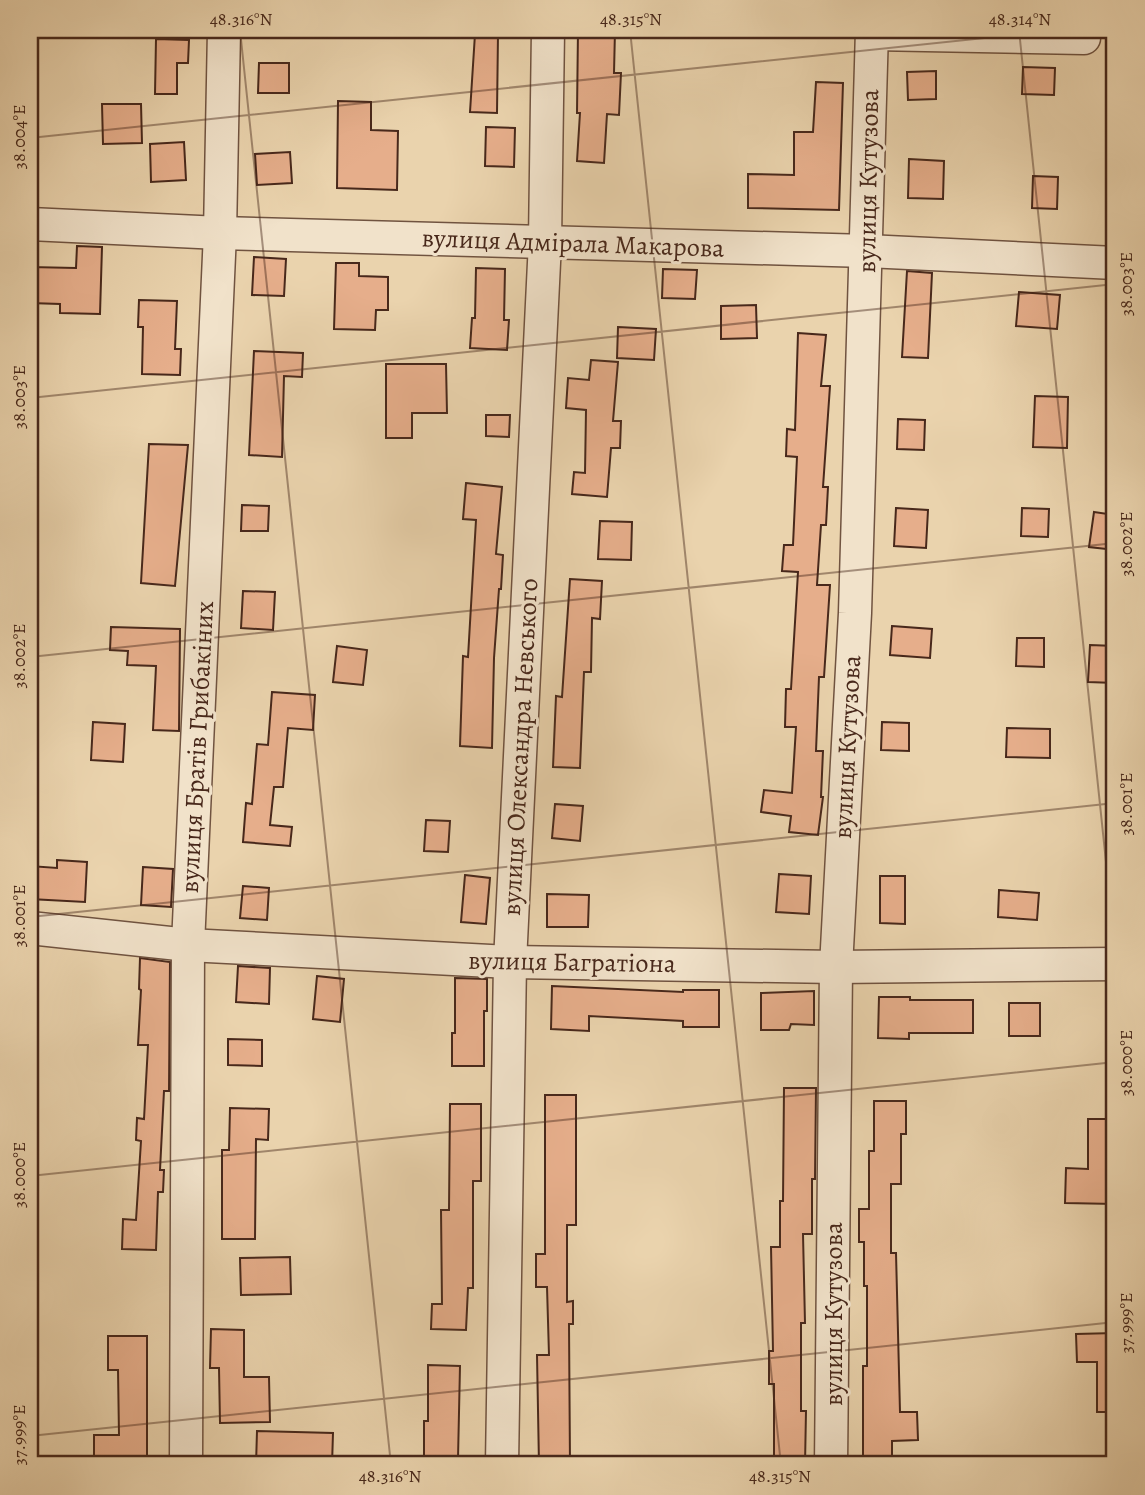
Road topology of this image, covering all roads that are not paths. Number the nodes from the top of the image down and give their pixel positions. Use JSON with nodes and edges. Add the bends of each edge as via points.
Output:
{"nodes":[{"id":1,"x":224,"y":30,"type":"edge"},
{"id":2,"x":548,"y":30,"type":"edge"},
{"id":3,"x":1084,"y":30,"type":"edge"},
{"id":4,"x":872,"y":32,"type":"edge"},
{"id":5,"x":30,"y":224,"type":"edge"},
{"id":6,"x":220,"y":233,"type":"junction"},
{"id":7,"x":545,"y":242,"type":"junction"},
{"id":8,"x":867,"y":251,"type":"junction"},
{"id":9,"x":1115,"y":263,"type":"edge"},
{"id":10,"x":30,"y":928,"type":"edge"},
{"id":11,"x":188,"y":945,"type":"junction"},
{"id":12,"x":510,"y":962,"type":"junction"},
{"id":13,"x":1115,"y":964,"type":"edge"},
{"id":14,"x":836,"y":967,"type":"junction"},
{"id":15,"x":186,"y":1465,"type":"edge"},
{"id":16,"x":502,"y":1465,"type":"edge"},
{"id":17,"x":831,"y":1465,"type":"edge"}],
"edges":[{"from":1,"to":6,"type":"street","name":"вулиця Братів Грибакіних"},
{"from":2,"to":7,"type":"street","name":"вулиця Олександра Невського"},
{"from":3,"to":4,"type":"street","via":[[1084,38]]},
{"from":4,"to":8,"type":"street","name":"вулиця Кутузова"},
{"from":5,"to":6,"type":"street","name":"вулиця Адмірала Макарова"},
{"from":6,"to":7,"type":"street","name":"вулиця Адмірала Макарова"},
{"from":6,"to":11,"type":"street","name":"вулиця Братів Грибакіних"},
{"from":7,"to":8,"type":"street","name":"вулиця Адмірала Макарова"},
{"from":7,"to":12,"type":"street","name":"вулиця Олександра Невського"},
{"from":8,"to":9,"type":"street","name":"вулиця Адмірала Макарова"},
{"from":8,"to":14,"type":"street","name":"вулиця Кутузова","via":[[855,612]]},
{"from":10,"to":11,"type":"street","name":"вулиця Багратіона"},
{"from":11,"to":12,"type":"street","name":"вулиця Багратіона"},
{"from":11,"to":15,"type":"street","name":"вулиця Братів Грибакіних"},
{"from":12,"to":14,"type":"street","name":"вулиця Багратіона"},
{"from":12,"to":16,"type":"street","name":"вулиця Олександра Невського"},
{"from":13,"to":14,"type":"street","name":"вулиця Багратіона"},
{"from":14,"to":17,"type":"street","name":"вулиця Кутузова"}]}
